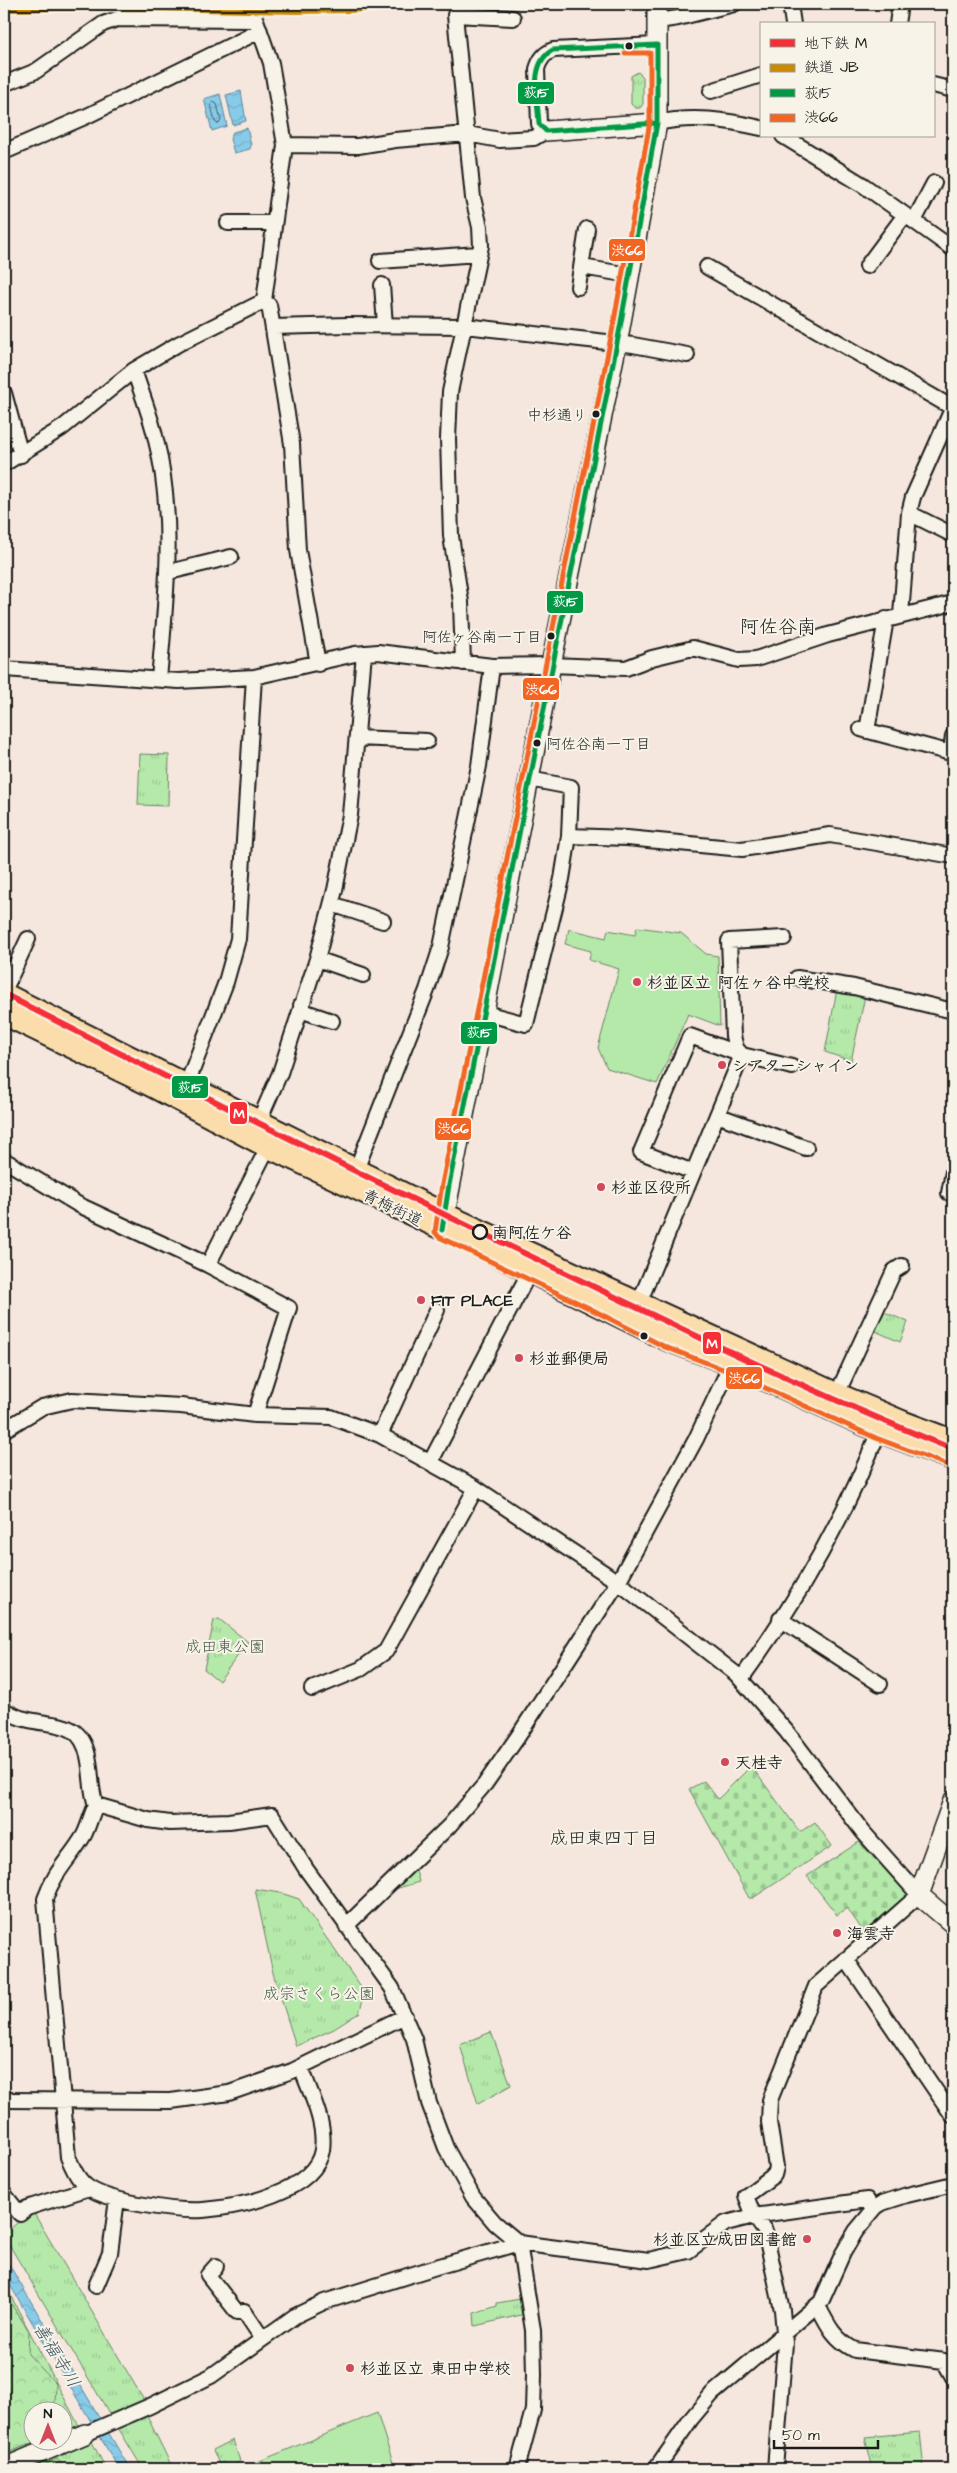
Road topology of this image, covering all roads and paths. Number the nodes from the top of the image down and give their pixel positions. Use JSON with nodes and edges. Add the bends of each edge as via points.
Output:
{"nodes":[{"id":1,"x":140,"y":4,"type":"edge"},
{"id":2,"x":734,"y":4,"type":"edge"},
{"id":3,"x":790,"y":4,"type":"edge"},
{"id":4,"x":900,"y":4,"type":"edge"},
{"id":5,"x":657,"y":12,"type":"edge"},
{"id":6,"x":514,"y":18,"type":"dead end"},
{"id":7,"x":142,"y":19,"type":"junction"},
{"id":8,"x":793,"y":22,"type":"edge"},
{"id":9,"x":898,"y":22,"type":"edge"},
{"id":10,"x":258,"y":26,"type":"junction"},
{"id":11,"x":657,"y":45,"type":"junction"},
{"id":12,"x":760,"y":75,"type":"edge"},
{"id":13,"x":4,"y":84,"type":"edge"},
{"id":14,"x":934,"y":85,"type":"edge"},
{"id":15,"x":953,"y":90,"type":"edge"},
{"id":16,"x":711,"y":91,"type":"dead end"},
{"id":17,"x":657,"y":124,"type":"junction"},
{"id":18,"x":760,"y":128,"type":"edge"},
{"id":19,"x":546,"y":131,"type":"junction"},
{"id":20,"x":467,"y":134,"type":"junction"},
{"id":21,"x":786,"y":138,"type":"edge"},
{"id":22,"x":285,"y":145,"type":"junction"},
{"id":23,"x":4,"y":152,"type":"edge"},
{"id":24,"x":934,"y":183,"type":"dead end"},
{"id":25,"x":909,"y":218,"type":"junction"},
{"id":26,"x":228,"y":223,"type":"dead end"},
{"id":27,"x":274,"y":223,"type":"junction"},
{"id":28,"x":587,"y":229,"type":"dead end"},
{"id":29,"x":953,"y":248,"type":"edge"},
{"id":30,"x":478,"y":254,"type":"junction"},
{"id":31,"x":380,"y":262,"type":"dead end"},
{"id":32,"x":582,"y":266,"type":"junction"},
{"id":33,"x":868,"y":266,"type":"dead end"},
{"id":34,"x":708,"y":267,"type":"dead end"},
{"id":35,"x":629,"y":275,"type":"junction"},
{"id":36,"x":382,"y":285,"type":"dead end"},
{"id":37,"x":578,"y":286,"type":"dead end"},
{"id":38,"x":264,"y":300,"type":"junction"},
{"id":39,"x":385,"y":325,"type":"junction"},
{"id":40,"x":465,"y":326,"type":"junction"},
{"id":41,"x":274,"y":328,"type":"junction"},
{"id":42,"x":616,"y":344,"type":"junction"},
{"id":43,"x":687,"y":355,"type":"dead end"},
{"id":44,"x":134,"y":370,"type":"junction"},
{"id":45,"x":4,"y":393,"type":"edge"},
{"id":46,"x":953,"y":408,"type":"edge"},
{"id":47,"x":21,"y":455,"type":"junction"},
{"id":48,"x":4,"y":464,"type":"edge"},
{"id":49,"x":910,"y":513,"type":"junction"},
{"id":50,"x":953,"y":535,"type":"edge"},
{"id":51,"x":231,"y":557,"type":"dead end"},
{"id":52,"x":169,"y":572,"type":"junction"},
{"id":53,"x":953,"y":603,"type":"edge"},
{"id":54,"x":901,"y":615,"type":"junction"},
{"id":55,"x":886,"y":619,"type":"junction"},
{"id":56,"x":364,"y":653,"type":"junction"},
{"id":57,"x":463,"y":662,"type":"junction"},
{"id":58,"x":318,"y":664,"type":"junction"},
{"id":59,"x":551,"y":665,"type":"junction"},
{"id":60,"x":492,"y":666,"type":"junction"},
{"id":61,"x":4,"y":669,"type":"edge"},
{"id":62,"x":254,"y":677,"type":"junction"},
{"id":63,"x":158,"y":679,"type":"junction"},
{"id":64,"x":953,"y":736,"type":"edge"},
{"id":65,"x":357,"y":738,"type":"junction"},
{"id":66,"x":427,"y":741,"type":"dead end"},
{"id":67,"x":529,"y":779,"type":"junction"},
{"id":68,"x":569,"y":836,"type":"junction"},
{"id":69,"x":953,"y":856,"type":"edge"},
{"id":70,"x":332,"y":904,"type":"junction"},
{"id":71,"x":382,"y":921,"type":"dead end"},
{"id":72,"x":784,"y":938,"type":"dead end"},
{"id":73,"x":28,"y":939,"type":"dead end"},
{"id":74,"x":316,"y":958,"type":"junction"},
{"id":75,"x":363,"y":975,"type":"dead end"},
{"id":76,"x":797,"y":978,"type":"dead end"},
{"id":77,"x":4,"y":992,"type":"edge"},
{"id":78,"x":301,"y":1005,"type":"junction"},
{"id":79,"x":953,"y":1011,"type":"edge"},
{"id":80,"x":485,"y":1013,"type":"junction"},
{"id":81,"x":4,"y":1014,"type":"edge"},
{"id":82,"x":332,"y":1021,"type":"dead end"},
{"id":83,"x":742,"y":1055,"type":"junction"},
{"id":84,"x":792,"y":1067,"type":"dead end"},
{"id":85,"x":187,"y":1084,"type":"junction"},
{"id":86,"x":717,"y":1115,"type":"junction"},
{"id":87,"x":258,"y":1121,"type":"junction"},
{"id":88,"x":268,"y":1147,"type":"junction"},
{"id":89,"x":806,"y":1148,"type":"dead end"},
{"id":90,"x":4,"y":1160,"type":"edge"},
{"id":91,"x":356,"y":1170,"type":"junction"},
{"id":92,"x":693,"y":1172,"type":"junction"},
{"id":93,"x":953,"y":1172,"type":"edge"},
{"id":94,"x":950,"y":1193,"type":"dead end"},
{"id":95,"x":443,"y":1222,"type":"junction"},
{"id":96,"x":208,"y":1265,"type":"junction"},
{"id":97,"x":902,"y":1266,"type":"dead end"},
{"id":98,"x":530,"y":1271,"type":"junction"},
{"id":99,"x":639,"y":1303,"type":"junction"},
{"id":100,"x":437,"y":1310,"type":"dead end"},
{"id":101,"x":729,"y":1354,"type":"junction"},
{"id":102,"x":837,"y":1394,"type":"junction"},
{"id":103,"x":255,"y":1415,"type":"junction"},
{"id":104,"x":4,"y":1430,"type":"edge"},
{"id":105,"x":879,"y":1431,"type":"junction"},
{"id":106,"x":380,"y":1435,"type":"junction"},
{"id":107,"x":953,"y":1441,"type":"edge"},
{"id":108,"x":953,"y":1459,"type":"edge"},
{"id":109,"x":431,"y":1462,"type":"junction"},
{"id":110,"x":476,"y":1488,"type":"junction"},
{"id":111,"x":618,"y":1582,"type":"junction"},
{"id":112,"x":780,"y":1619,"type":"junction"},
{"id":113,"x":741,"y":1679,"type":"junction"},
{"id":114,"x":880,"y":1684,"type":"dead end"},
{"id":115,"x":312,"y":1689,"type":"dead end"},
{"id":116,"x":4,"y":1710,"type":"edge"},
{"id":117,"x":953,"y":1801,"type":"edge"},
{"id":118,"x":96,"y":1805,"type":"junction"},
{"id":119,"x":919,"y":1894,"type":"junction"},
{"id":120,"x":953,"y":1924,"type":"edge"},
{"id":121,"x":346,"y":1926,"type":"junction"},
{"id":122,"x":846,"y":1959,"type":"junction"},
{"id":123,"x":405,"y":2016,"type":"junction"},
{"id":124,"x":301,"y":2067,"type":"junction"},
{"id":125,"x":4,"y":2100,"type":"edge"},
{"id":126,"x":65,"y":2102,"type":"junction"},
{"id":127,"x":953,"y":2116,"type":"edge"},
{"id":128,"x":953,"y":2184,"type":"edge"},
{"id":129,"x":89,"y":2188,"type":"junction"},
{"id":130,"x":4,"y":2194,"type":"edge"},
{"id":131,"x":116,"y":2199,"type":"junction"},
{"id":132,"x":873,"y":2210,"type":"junction"},
{"id":133,"x":754,"y":2216,"type":"junction"},
{"id":134,"x":518,"y":2243,"type":"junction"},
{"id":135,"x":216,"y":2266,"type":"dead end"},
{"id":136,"x":96,"y":2286,"type":"dead end"},
{"id":137,"x":818,"y":2306,"type":"junction"},
{"id":138,"x":785,"y":2334,"type":"junction"},
{"id":139,"x":262,"y":2338,"type":"junction"},
{"id":140,"x":953,"y":2377,"type":"edge"},
{"id":141,"x":85,"y":2434,"type":"joint"},
{"id":142,"x":4,"y":2468,"type":"edge"},
{"id":143,"x":517,"y":2469,"type":"edge"},
{"id":144,"x":656,"y":2469,"type":"edge"},
{"id":145,"x":775,"y":2469,"type":"edge"}],
"edges":[{"from":1,"to":7,"type":"street"},
{"from":2,"to":5,"type":"street","via":[[678,18]]},
{"from":3,"to":8,"type":"street"},
{"from":4,"to":9,"type":"street"},
{"from":5,"to":11,"type":"main road"},
{"from":6,"to":20,"type":"street","via":[[455,15]]},
{"from":7,"to":10,"type":"street"},
{"from":7,"to":13,"type":"street","via":[[117,19],[103,24],[36,71]]},
{"from":10,"to":22,"type":"street","via":[[271,64]]},
{"from":10,"to":23,"type":"street","via":[[87,116]]},
{"from":11,"to":17,"type":"main road"},
{"from":11,"to":19,"type":"street","via":[[546,53],[537,69],[539,124]]},
{"from":12,"to":16,"type":"street"},
{"from":14,"to":15,"type":"street"},
{"from":17,"to":18,"type":"street","via":[[676,119],[720,119]]},
{"from":17,"to":19,"type":"main road"},
{"from":17,"to":35,"type":"main road"},
{"from":19,"to":20,"type":"street","via":[[534,138],[500,140]]},
{"from":20,"to":22,"type":"street","via":[[358,146]]},
{"from":20,"to":30,"type":"street","via":[[473,198],[480,226]]},
{"from":21,"to":25,"type":"street","via":[[863,185]]},
{"from":22,"to":27,"type":"street"},
{"from":24,"to":25,"type":"street"},
{"from":25,"to":29,"type":"street"},
{"from":25,"to":33,"type":"street"},
{"from":26,"to":27,"type":"street"},
{"from":27,"to":38,"type":"street"},
{"from":28,"to":32,"type":"street"},
{"from":30,"to":31,"type":"street"},
{"from":30,"to":40,"type":"street"},
{"from":32,"to":35,"type":"street"},
{"from":32,"to":37,"type":"street"},
{"from":34,"to":46,"type":"street"},
{"from":35,"to":42,"type":"main road"},
{"from":36,"to":39,"type":"street"},
{"from":38,"to":41,"type":"street","via":[[269,305]]},
{"from":38,"to":44,"type":"street"},
{"from":39,"to":40,"type":"street"},
{"from":39,"to":41,"type":"street"},
{"from":40,"to":42,"type":"street"},
{"from":40,"to":57,"type":"street","via":[[450,392],[448,438],[451,536],[461,602]]},
{"from":41,"to":58,"type":"street","via":[[292,444],[298,550]]},
{"from":42,"to":43,"type":"street"},
{"from":42,"to":59,"type":"main road"},
{"from":44,"to":47,"type":"street","via":[[62,428]]},
{"from":44,"to":52,"type":"street","via":[[160,461]]},
{"from":45,"to":47,"type":"street"},
{"from":46,"to":49,"type":"street","via":[[913,497]]},
{"from":47,"to":48,"type":"street"},
{"from":49,"to":50,"type":"street"},
{"from":49,"to":54,"type":"street"},
{"from":51,"to":52,"type":"street"},
{"from":52,"to":63,"type":"street"},
{"from":53,"to":54,"type":"street"},
{"from":54,"to":55,"type":"street"},
{"from":55,"to":59,"type":"street","via":[[756,659],[739,660],[693,648],[626,668]]},
{"from":55,"to":64,"type":"street","via":[[864,730],[951,753]]},
{"from":56,"to":57,"type":"street"},
{"from":56,"to":58,"type":"street"},
{"from":56,"to":65,"type":"street"},
{"from":57,"to":60,"type":"street"},
{"from":58,"to":62,"type":"street"},
{"from":59,"to":60,"type":"street"},
{"from":59,"to":67,"type":"main road"},
{"from":60,"to":91,"type":"street","via":[[479,766],[441,947]]},
{"from":61,"to":63,"type":"street"},
{"from":62,"to":63,"type":"street"},
{"from":62,"to":85,"type":"street","via":[[238,939],[226,982]]},
{"from":65,"to":66,"type":"street"},
{"from":65,"to":70,"type":"street","via":[[350,815]]},
{"from":67,"to":68,"type":"street","via":[[571,787]]},
{"from":67,"to":80,"type":"main road"},
{"from":68,"to":69,"type":"street","via":[[742,849],[830,835]]},
{"from":68,"to":80,"type":"street","via":[[562,879],[526,1024]]},
{"from":70,"to":71,"type":"street"},
{"from":70,"to":74,"type":"street"},
{"from":72,"to":83,"type":"street","via":[[729,941],[733,1036]]},
{"from":73,"to":77,"type":"street"},
{"from":74,"to":75,"type":"street"},
{"from":74,"to":78,"type":"street"},
{"from":76,"to":79,"type":"street","via":[[854,987]]},
{"from":77,"to":85,"type":"main road","name":"青梅街道"},
{"from":78,"to":82,"type":"street","via":[[306,1012]]},
{"from":78,"to":87,"type":"street","via":[[280,1073]]},
{"from":80,"to":95,"type":"main road"},
{"from":81,"to":88,"type":"main road","name":"青梅街道"},
{"from":83,"to":84,"type":"street"},
{"from":83,"to":86,"type":"street"},
{"from":83,"to":92,"type":"street","via":[[690,1036],[641,1152]]},
{"from":85,"to":87,"type":"main road","name":"青梅街道"},
{"from":86,"to":89,"type":"street"},
{"from":86,"to":92,"type":"street"},
{"from":87,"to":91,"type":"main road","name":"青梅街道"},
{"from":88,"to":95,"type":"main road","name":"青梅街道"},
{"from":88,"to":96,"type":"street"},
{"from":90,"to":96,"type":"street","via":[[79,1205]]},
{"from":91,"to":95,"type":"main road","name":"青梅街道"},
{"from":92,"to":99,"type":"street"},
{"from":93,"to":94,"type":"street"},
{"from":95,"to":98,"type":"main road","name":"青梅街道"},
{"from":95,"to":99,"type":"main road","name":"青梅街道"},
{"from":96,"to":103,"type":"street","via":[[289,1308]]},
{"from":97,"to":102,"type":"street","via":[[894,1271]]},
{"from":98,"to":101,"type":"main road","name":"青梅街道","via":[[668,1340]]},
{"from":98,"to":109,"type":"street"},
{"from":99,"to":101,"type":"main road","name":"青梅街道"},
{"from":100,"to":106,"type":"street"},
{"from":101,"to":102,"type":"main road","name":"青梅街道"},
{"from":101,"to":105,"type":"main road","name":"青梅街道"},
{"from":101,"to":111,"type":"street","via":[[696,1439]]},
{"from":102,"to":107,"type":"main road","name":"青梅街道"},
{"from":103,"to":104,"type":"street","via":[[180,1406],[72,1400],[42,1406]]},
{"from":103,"to":106,"type":"street","via":[[331,1417]]},
{"from":105,"to":108,"type":"main road","name":"青梅街道"},
{"from":105,"to":112,"type":"street","via":[[859,1482]]},
{"from":106,"to":109,"type":"street"},
{"from":109,"to":110,"type":"street"},
{"from":110,"to":111,"type":"street"},
{"from":110,"to":115,"type":"street","via":[[386,1650],[361,1669]]},
{"from":111,"to":113,"type":"street"},
{"from":111,"to":121,"type":"street","via":[[485,1784],[449,1826]]},
{"from":112,"to":113,"type":"street"},
{"from":112,"to":114,"type":"street"},
{"from":113,"to":119,"type":"street","via":[[787,1732],[863,1832]]},
{"from":116,"to":118,"type":"street","via":[[23,1719],[72,1728],[83,1740],[89,1757],[92,1796]]},
{"from":117,"to":119,"type":"main road"},
{"from":118,"to":121,"type":"street","via":[[170,1823],[229,1821],[272,1814]]},
{"from":118,"to":126,"type":"street","via":[[84,1834],[62,1863],[46,1899]]},
{"from":119,"to":120,"type":"main road"},
{"from":119,"to":122,"type":"street"},
{"from":121,"to":123,"type":"street","via":[[392,1988]]},
{"from":122,"to":127,"type":"street"},
{"from":122,"to":133,"type":"street","via":[[816,1986],[770,2100],[769,2122],[776,2167],[774,2175],[746,2196]]},
{"from":123,"to":124,"type":"street"},
{"from":123,"to":134,"type":"street","via":[[414,2039],[429,2103],[446,2148],[473,2197]]},
{"from":124,"to":126,"type":"street","via":[[260,2084],[200,2097],[171,2101]]},
{"from":124,"to":131,"type":"street","via":[[322,2126],[322,2137],[319,2160],[310,2174],[299,2182],[253,2200],[203,2210]]},
{"from":125,"to":126,"type":"street"},
{"from":126,"to":129,"type":"street","via":[[68,2157],[73,2170]]},
{"from":128,"to":132,"type":"street","via":[[890,2200]]},
{"from":129,"to":130,"type":"street","via":[[27,2208],[20,2214]]},
{"from":129,"to":131,"type":"street"},
{"from":131,"to":136,"type":"street","via":[[110,2253]]},
{"from":132,"to":133,"type":"street","via":[[867,2200]]},
{"from":132,"to":137,"type":"street","via":[[856,2231]]},
{"from":133,"to":134,"type":"street","via":[[726,2223],[688,2250],[649,2260]]},
{"from":133,"to":138,"type":"street","via":[[765,2232],[773,2262]]},
{"from":134,"to":139,"type":"street","via":[[324,2302]]},
{"from":134,"to":143,"type":"street","via":[[533,2330],[534,2374],[533,2410]]},
{"from":135,"to":139,"type":"street","via":[[208,2275],[237,2312],[244,2311]]},
{"from":137,"to":138,"type":"street"},
{"from":137,"to":140,"type":"street","via":[[831,2332],[855,2350],[944,2361]]},
{"from":138,"to":144,"type":"street","via":[[712,2394]]},
{"from":138,"to":145,"type":"street"},
{"from":139,"to":141,"type":"street","via":[[210,2376]]},
{"from":141,"to":142,"type":"main road"}]}
